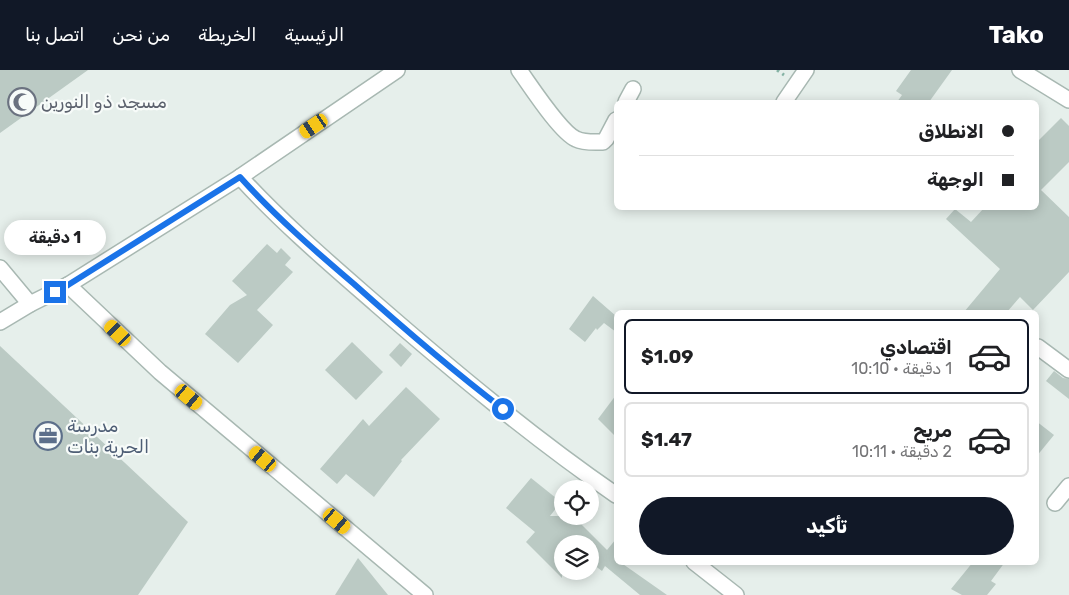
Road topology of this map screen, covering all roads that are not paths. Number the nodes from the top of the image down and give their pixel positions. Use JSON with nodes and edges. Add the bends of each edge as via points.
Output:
{"nodes":[{"id":1,"x":518,"y":70,"type":"edge"},
{"id":2,"x":806,"y":70,"type":"edge"},
{"id":3,"x":1020,"y":70,"type":"edge"},
{"id":4,"x":391,"y":72,"type":"edge"},
{"id":5,"x":785,"y":100,"type":"edge"},
{"id":6,"x":1069,"y":100,"type":"edge"},
{"id":7,"x":614,"y":124,"type":"edge"},
{"id":8,"x":240,"y":177,"type":"junction"},
{"id":9,"x":0,"y":268,"type":"edge"},
{"id":10,"x":68,"y":285,"type":"junction"},
{"id":11,"x":30,"y":304,"type":"junction"},
{"id":12,"x":0,"y":322,"type":"edge"},
{"id":13,"x":1039,"y":348,"type":"edge"},
{"id":14,"x":1069,"y":370,"type":"edge"},
{"id":15,"x":1069,"y":486,"type":"edge"},
{"id":16,"x":614,"y":494,"type":"edge"},
{"id":17,"x":1055,"y":503,"type":"dead end"},
{"id":18,"x":698,"y":565,"type":"edge"},
{"id":19,"x":425,"y":595,"type":"edge"},
{"id":20,"x":736,"y":595,"type":"edge"}],
"edges":[{"from":1,"to":7,"type":"street","via":[[547,110],[573,138],[582,142],[603,142]]},
{"from":2,"to":5,"type":"street"},
{"from":3,"to":6,"type":"street"},
{"from":4,"to":8,"type":"street"},
{"from":8,"to":10,"type":"street"},
{"from":8,"to":16,"type":"street","via":[[304,241],[407,331],[574,466]]},
{"from":9,"to":11,"type":"street"},
{"from":10,"to":11,"type":"street"},
{"from":10,"to":19,"type":"street","via":[[160,372]]},
{"from":11,"to":12,"type":"street"},
{"from":13,"to":14,"type":"street"},
{"from":15,"to":17,"type":"street"},
{"from":18,"to":20,"type":"street"}]}
